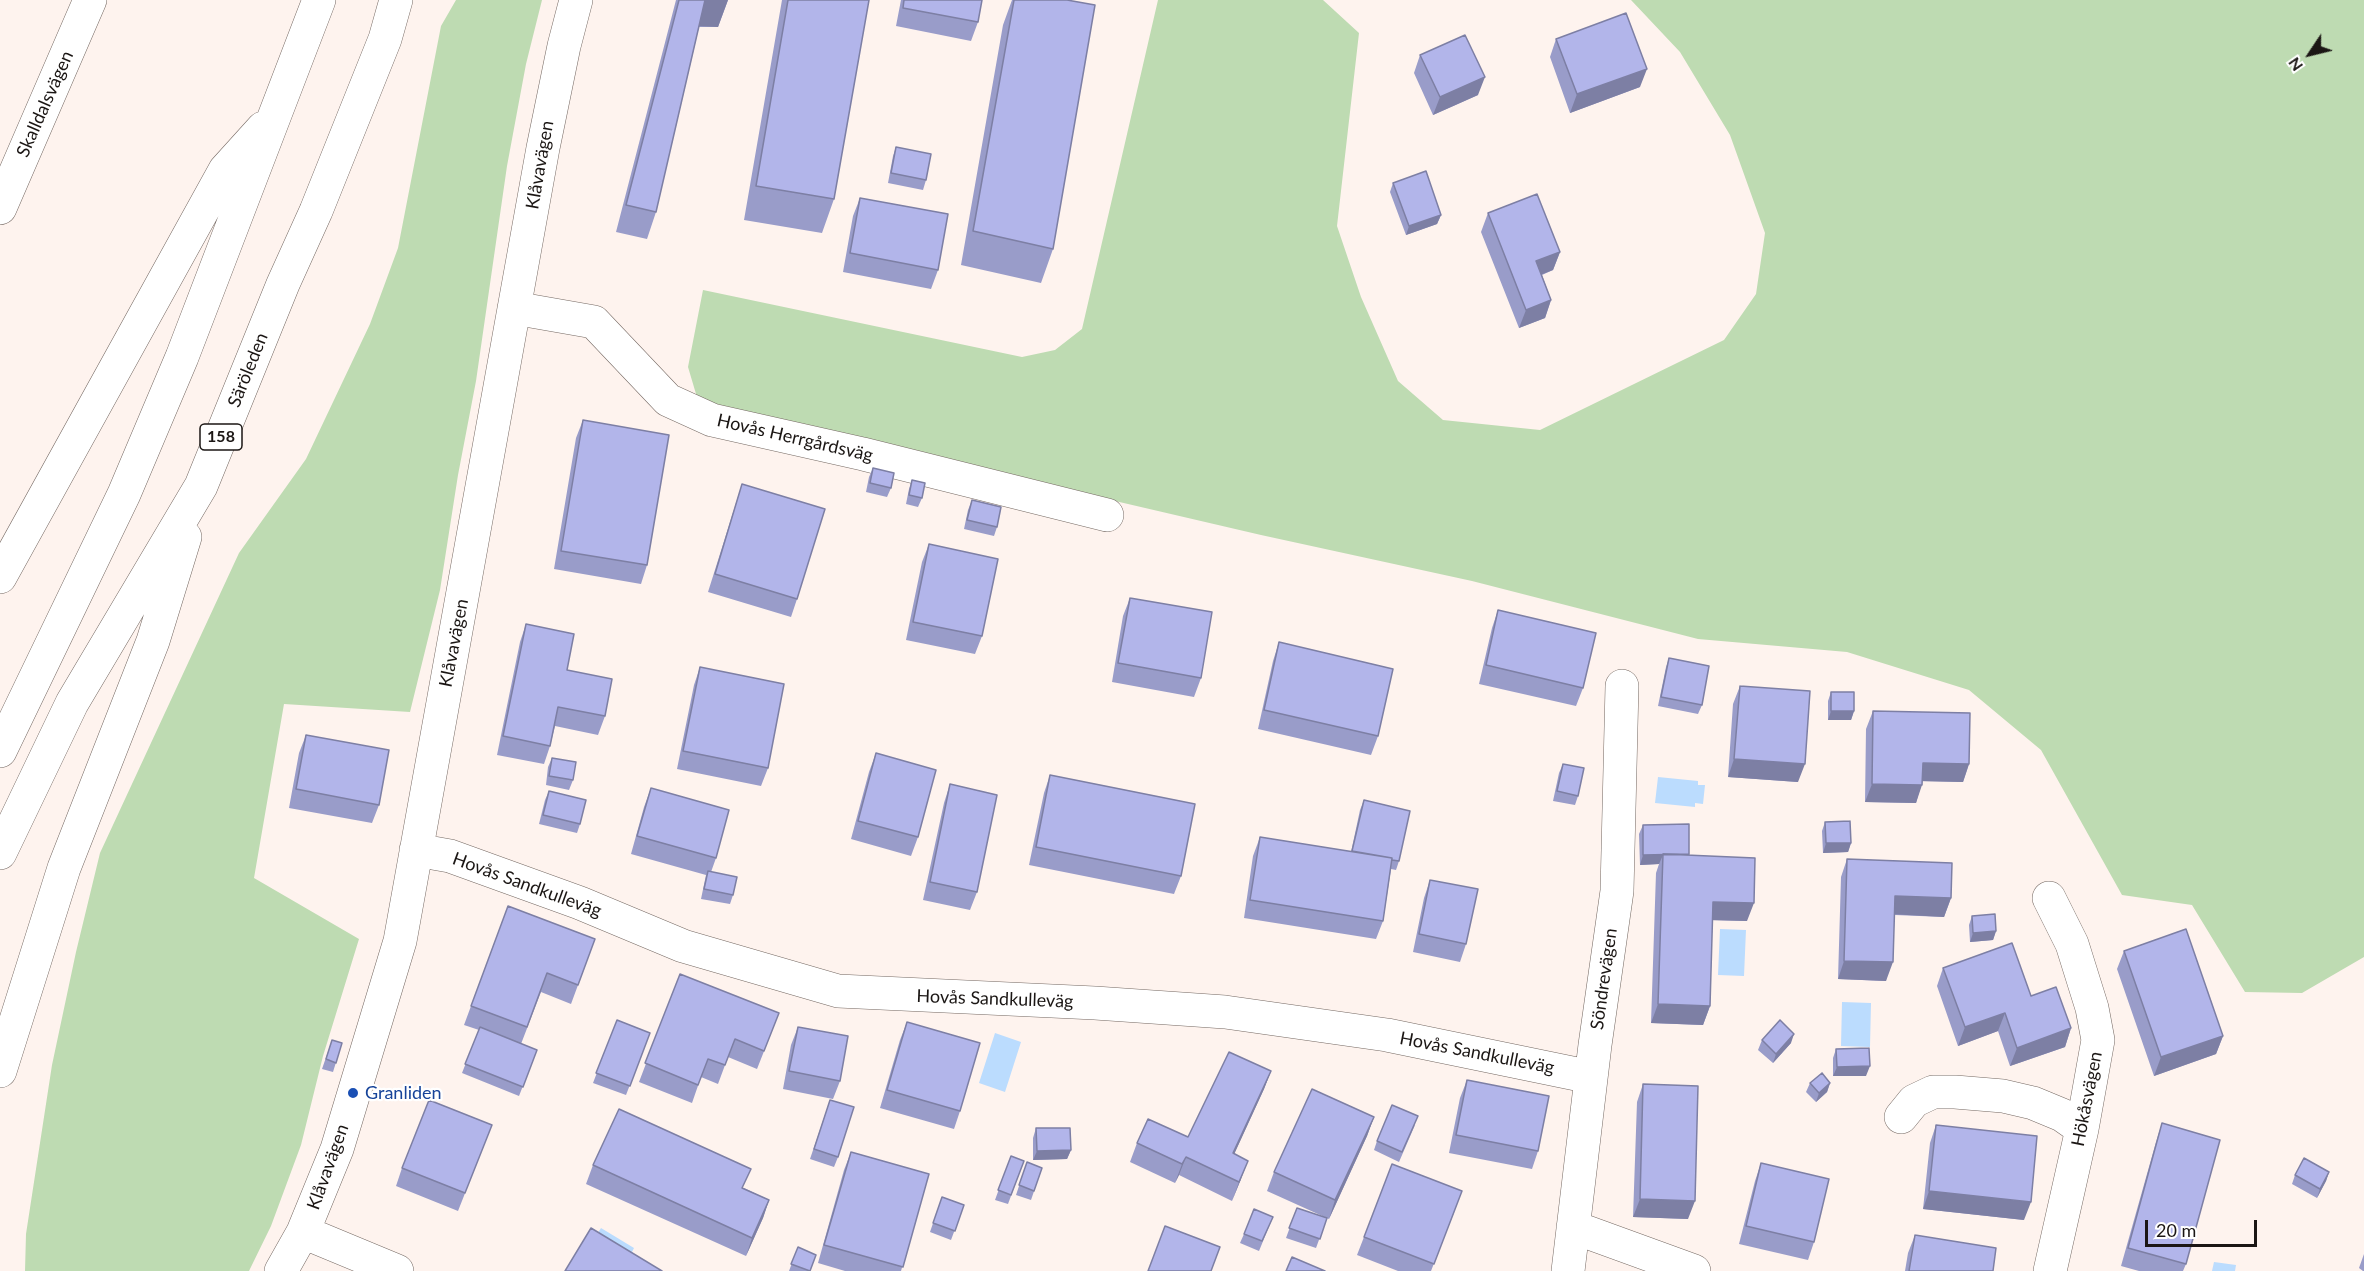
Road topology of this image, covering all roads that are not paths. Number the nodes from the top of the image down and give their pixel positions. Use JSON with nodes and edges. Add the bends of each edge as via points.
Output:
{"nodes":[{"id":1,"x":90,"y":0,"type":"edge"},
{"id":2,"x":319,"y":0,"type":"edge"},
{"id":3,"x":396,"y":0,"type":"edge"},
{"id":4,"x":576,"y":0,"type":"edge"},
{"id":5,"x":276,"y":113,"type":"junction"},
{"id":6,"x":0,"y":208,"type":"edge"},
{"id":7,"x":514,"y":308,"type":"junction"},
{"id":8,"x":201,"y":486,"type":"junction"},
{"id":9,"x":1107,"y":515,"type":"dead end"},
{"id":10,"x":0,"y":577,"type":"edge"},
{"id":11,"x":1622,"y":686,"type":"dead end"},
{"id":12,"x":0,"y":751,"type":"edge"},
{"id":13,"x":416,"y":850,"type":"junction"},
{"id":14,"x":0,"y":853,"type":"edge"},
{"id":15,"x":2049,"y":898,"type":"dead end"},
{"id":16,"x":0,"y":1071,"type":"edge"},
{"id":17,"x":1591,"y":1077,"type":"junction"},
{"id":18,"x":1902,"y":1117,"type":"dead end"},
{"id":19,"x":2082,"y":1130,"type":"junction"},
{"id":20,"x":1573,"y":1227,"type":"junction"},
{"id":21,"x":303,"y":1232,"type":"junction"},
{"id":22,"x":281,"y":1271,"type":"edge"},
{"id":23,"x":397,"y":1271,"type":"edge"},
{"id":24,"x":1568,"y":1271,"type":"edge"},
{"id":25,"x":1694,"y":1271,"type":"edge"},
{"id":26,"x":2050,"y":1271,"type":"edge"}],
"edges":[{"from":1,"to":6,"type":"street","name":"Skalldalsvägen"},
{"from":2,"to":5,"type":"street"},
{"from":3,"to":8,"type":"street","name":"Säröleden","number":"158","via":[[385,39],[325,190]]},
{"from":4,"to":7,"type":"street","name":"Klåvavägen","via":[[545,137]]},
{"from":5,"to":10,"type":"street","via":[[225,170]]},
{"from":5,"to":12,"type":"street","via":[[182,357],[124,494]]},
{"from":7,"to":9,"type":"street","name":"Hovås Herrgårdsväg","via":[[594,321],[668,400],[712,420]]},
{"from":7,"to":13,"type":"street","name":"Klåvavägen"},
{"from":8,"to":14,"type":"street","name":"Säröleden","number":"158","via":[[72,703]]},
{"from":8,"to":16,"type":"street","number":"158","via":[[153,641],[64,868]]},
{"from":11,"to":17,"type":"street","name":"Söndrevägen","via":[[1617,891]]},
{"from":13,"to":17,"type":"street","name":"Hovås Sandkulleväg","via":[[450,856],[683,946],[838,991],[1225,1012],[1387,1035]]},
{"from":13,"to":21,"type":"street","name":"Klåvavägen","via":[[400,941],[337,1149]]},
{"from":15,"to":19,"type":"street","name":"Hökåsvägen","via":[[2072,944],[2098,1040]]},
{"from":17,"to":20,"type":"street","name":"Söndrevägen"},
{"from":18,"to":19,"type":"street","via":[[1914,1101],[1933,1092],[1955,1092],[2033,1102],[2062,1115]]},
{"from":19,"to":26,"type":"street","name":"Hökåsvägen"},
{"from":20,"to":24,"type":"street","name":"Söndrevägen"},
{"from":20,"to":25,"type":"street"},
{"from":21,"to":22,"type":"street","name":"Klåvavägen"},
{"from":21,"to":23,"type":"street"}]}
